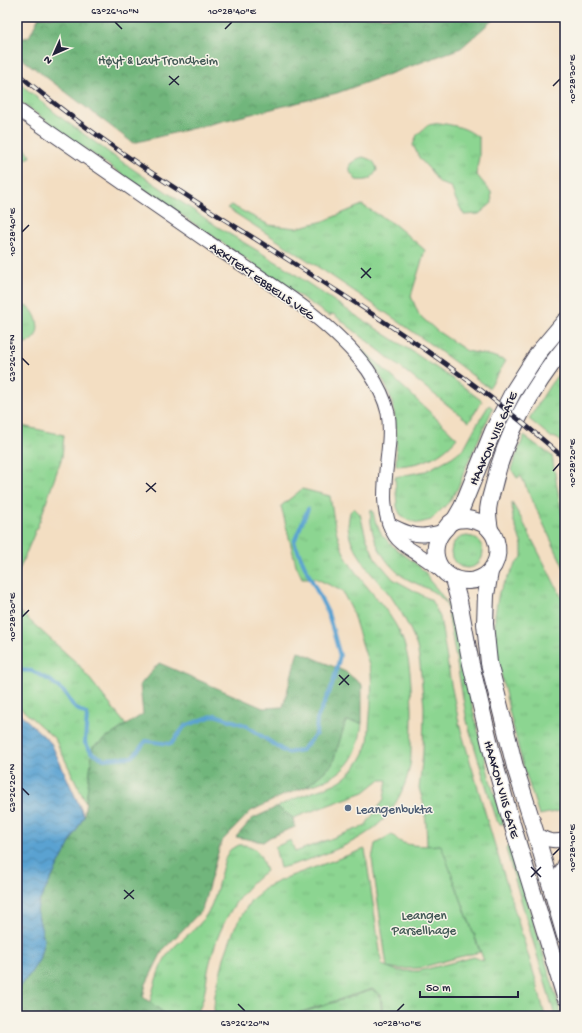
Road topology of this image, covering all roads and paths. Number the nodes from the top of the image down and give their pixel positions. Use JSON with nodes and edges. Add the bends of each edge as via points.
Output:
{"nodes":[{"id":1,"x":17,"y":109,"type":"edge"},
{"id":2,"x":565,"y":321,"type":"edge"},
{"id":3,"x":565,"y":347,"type":"edge"},
{"id":4,"x":454,"y":520,"type":"junction"},
{"id":5,"x":389,"y":524,"type":"junction"},
{"id":6,"x":490,"y":530,"type":"junction"},
{"id":7,"x":441,"y":532,"type":"junction"},
{"id":8,"x":490,"y":572,"type":"junction"},
{"id":9,"x":448,"y":576,"type":"junction"},
{"id":10,"x":536,"y":834,"type":"junction"},
{"id":11,"x":565,"y":839,"type":"edge"},
{"id":12,"x":565,"y":864,"type":"edge"},
{"id":13,"x":557,"y":908,"type":"junction"},
{"id":14,"x":565,"y":936,"type":"edge"},
{"id":15,"x":565,"y":997,"type":"edge"}],
"edges":[{"from":1,"to":5,"type":"street","name":"ARKITEKT EBBELLS VEG","via":[[294,300],[327,326],[352,351],[369,371],[388,413],[390,436],[385,495],[386,518]]},
{"from":2,"to":4,"type":"main road","name":"HAAKON VIIS GATE","via":[[538,353],[513,392]]},
{"from":3,"to":6,"type":"main road","name":"HAAKON VIIS GATE","via":[[526,402],[508,440],[488,511]]},
{"from":4,"to":6,"type":"main road","via":[[476,521]]},
{"from":4,"to":7,"type":"main road"},
{"from":5,"to":7,"type":"street","via":[[414,534]]},
{"from":5,"to":9,"type":"street","name":"ARKITEKT EBBELLS VEG","via":[[402,543]]},
{"from":6,"to":8,"type":"main road","via":[[498,546],[498,555]]},
{"from":7,"to":9,"type":"main road","via":[[435,548],[436,557],[439,566]]},
{"from":8,"to":9,"type":"main road","via":[[472,582],[462,582]]},
{"from":8,"to":10,"type":"main road","name":"HAAKON VIIS GATE","via":[[485,624],[489,663],[515,767]]},
{"from":9,"to":15,"type":"main road","name":"HAAKON VIIS GATE","via":[[459,601],[493,757]]},
{"from":10,"to":11,"type":"street","via":[[552,841]]},
{"from":10,"to":13,"type":"main road","name":"HAAKON VIIS GATE"},
{"from":12,"to":13,"type":"street","via":[[560,874],[563,896]]},
{"from":13,"to":14,"type":"main road","name":"HAAKON VIIS GATE"}]}
